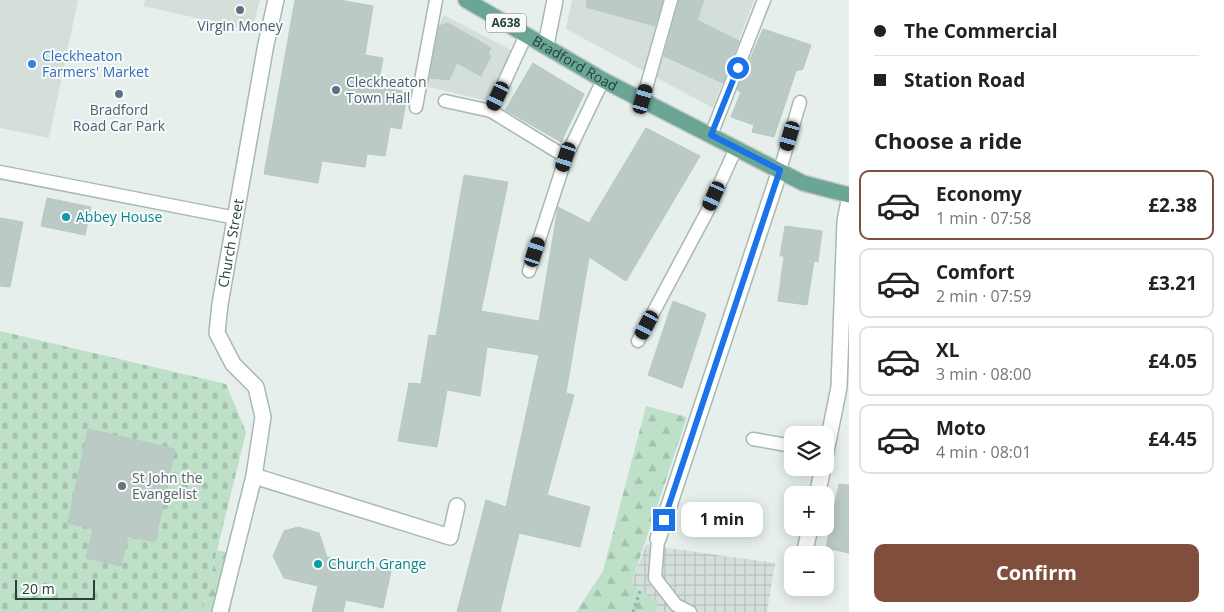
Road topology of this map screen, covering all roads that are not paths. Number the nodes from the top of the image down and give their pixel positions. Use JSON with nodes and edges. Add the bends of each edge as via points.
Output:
{"nodes":[{"id":1,"x":276,"y":0,"type":"edge"},
{"id":2,"x":436,"y":0,"type":"edge"},
{"id":3,"x":466,"y":0,"type":"edge"},
{"id":4,"x":555,"y":0,"type":"edge"},
{"id":5,"x":671,"y":0,"type":"edge"},
{"id":6,"x":764,"y":0,"type":"edge"},
{"id":7,"x":526,"y":35,"type":"junction"},
{"id":8,"x":546,"y":46,"type":"junction"},
{"id":9,"x":603,"y":80,"type":"junction"},
{"id":10,"x":643,"y":99,"type":"junction"},
{"id":11,"x":445,"y":101,"type":"dead end"},
{"id":12,"x":800,"y":102,"type":"dead end"},
{"id":13,"x":416,"y":108,"type":"dead end"},
{"id":14,"x":491,"y":111,"type":"junction"},
{"id":15,"x":711,"y":135,"type":"junction"},
{"id":16,"x":736,"y":148,"type":"junction"},
{"id":17,"x":566,"y":157,"type":"junction"},
{"id":18,"x":780,"y":170,"type":"junction"},
{"id":19,"x":0,"y":172,"type":"edge"},
{"id":20,"x":849,"y":196,"type":"edge"},
{"id":21,"x":849,"y":201,"type":"edge"},
{"id":22,"x":236,"y":218,"type":"junction"},
{"id":23,"x":529,"y":271,"type":"dead end"},
{"id":24,"x":846,"y":306,"type":"edge"},
{"id":25,"x":638,"y":341,"type":"dead end"},
{"id":26,"x":831,"y":426,"type":"edge"},
{"id":27,"x":753,"y":439,"type":"dead end"},
{"id":28,"x":784,"y":445,"type":"edge"},
{"id":29,"x":254,"y":476,"type":"junction"},
{"id":30,"x":457,"y":506,"type":"dead end"},
{"id":31,"x":658,"y":539,"type":"joint"},
{"id":32,"x":220,"y":612,"type":"edge"},
{"id":33,"x":690,"y":612,"type":"edge"}],
"edges":[{"from":1,"to":22,"type":"street","name":"Church Street"},
{"from":2,"to":13,"type":"lane"},
{"from":3,"to":7,"type":"main road","name":"Bradford Road","number":"A638"},
{"from":4,"to":8,"type":"street"},
{"from":5,"to":10,"type":"lane"},
{"from":6,"to":15,"type":"lane"},
{"from":7,"to":8,"type":"main road","name":"Bradford Road","number":"A638"},
{"from":7,"to":14,"type":"lane"},
{"from":8,"to":9,"type":"main road","name":"Bradford Road","number":"A638"},
{"from":9,"to":10,"type":"main road","name":"Bradford Road","number":"A638"},
{"from":9,"to":17,"type":"lane"},
{"from":10,"to":15,"type":"main road","name":"Bradford Road","number":"A638"},
{"from":11,"to":14,"type":"lane"},
{"from":12,"to":18,"type":"lane"},
{"from":14,"to":17,"type":"lane"},
{"from":15,"to":16,"type":"main road","name":"Bradford Road","number":"A638"},
{"from":16,"to":18,"type":"main road","name":"Bradford Road","number":"A638"},
{"from":16,"to":25,"type":"lane","via":[[707,212]]},
{"from":17,"to":23,"type":"lane"},
{"from":18,"to":20,"type":"main road","name":"Bradford Road","number":"A638","via":[[803,183]]},
{"from":18,"to":31,"type":"street"},
{"from":19,"to":22,"type":"lane"},
{"from":21,"to":24,"type":"street","via":[[844,221]]},
{"from":22,"to":29,"type":"street","name":"Church Street","via":[[217,333],[233,364],[256,387],[264,417]]},
{"from":24,"to":26,"type":"street","via":[[839,387]]},
{"from":27,"to":28,"type":"lane"},
{"from":29,"to":30,"type":"street","via":[[450,537]]},
{"from":29,"to":32,"type":"street","name":"Church Street"},
{"from":31,"to":33,"type":"lane","via":[[655,578],[676,605]]}]}
